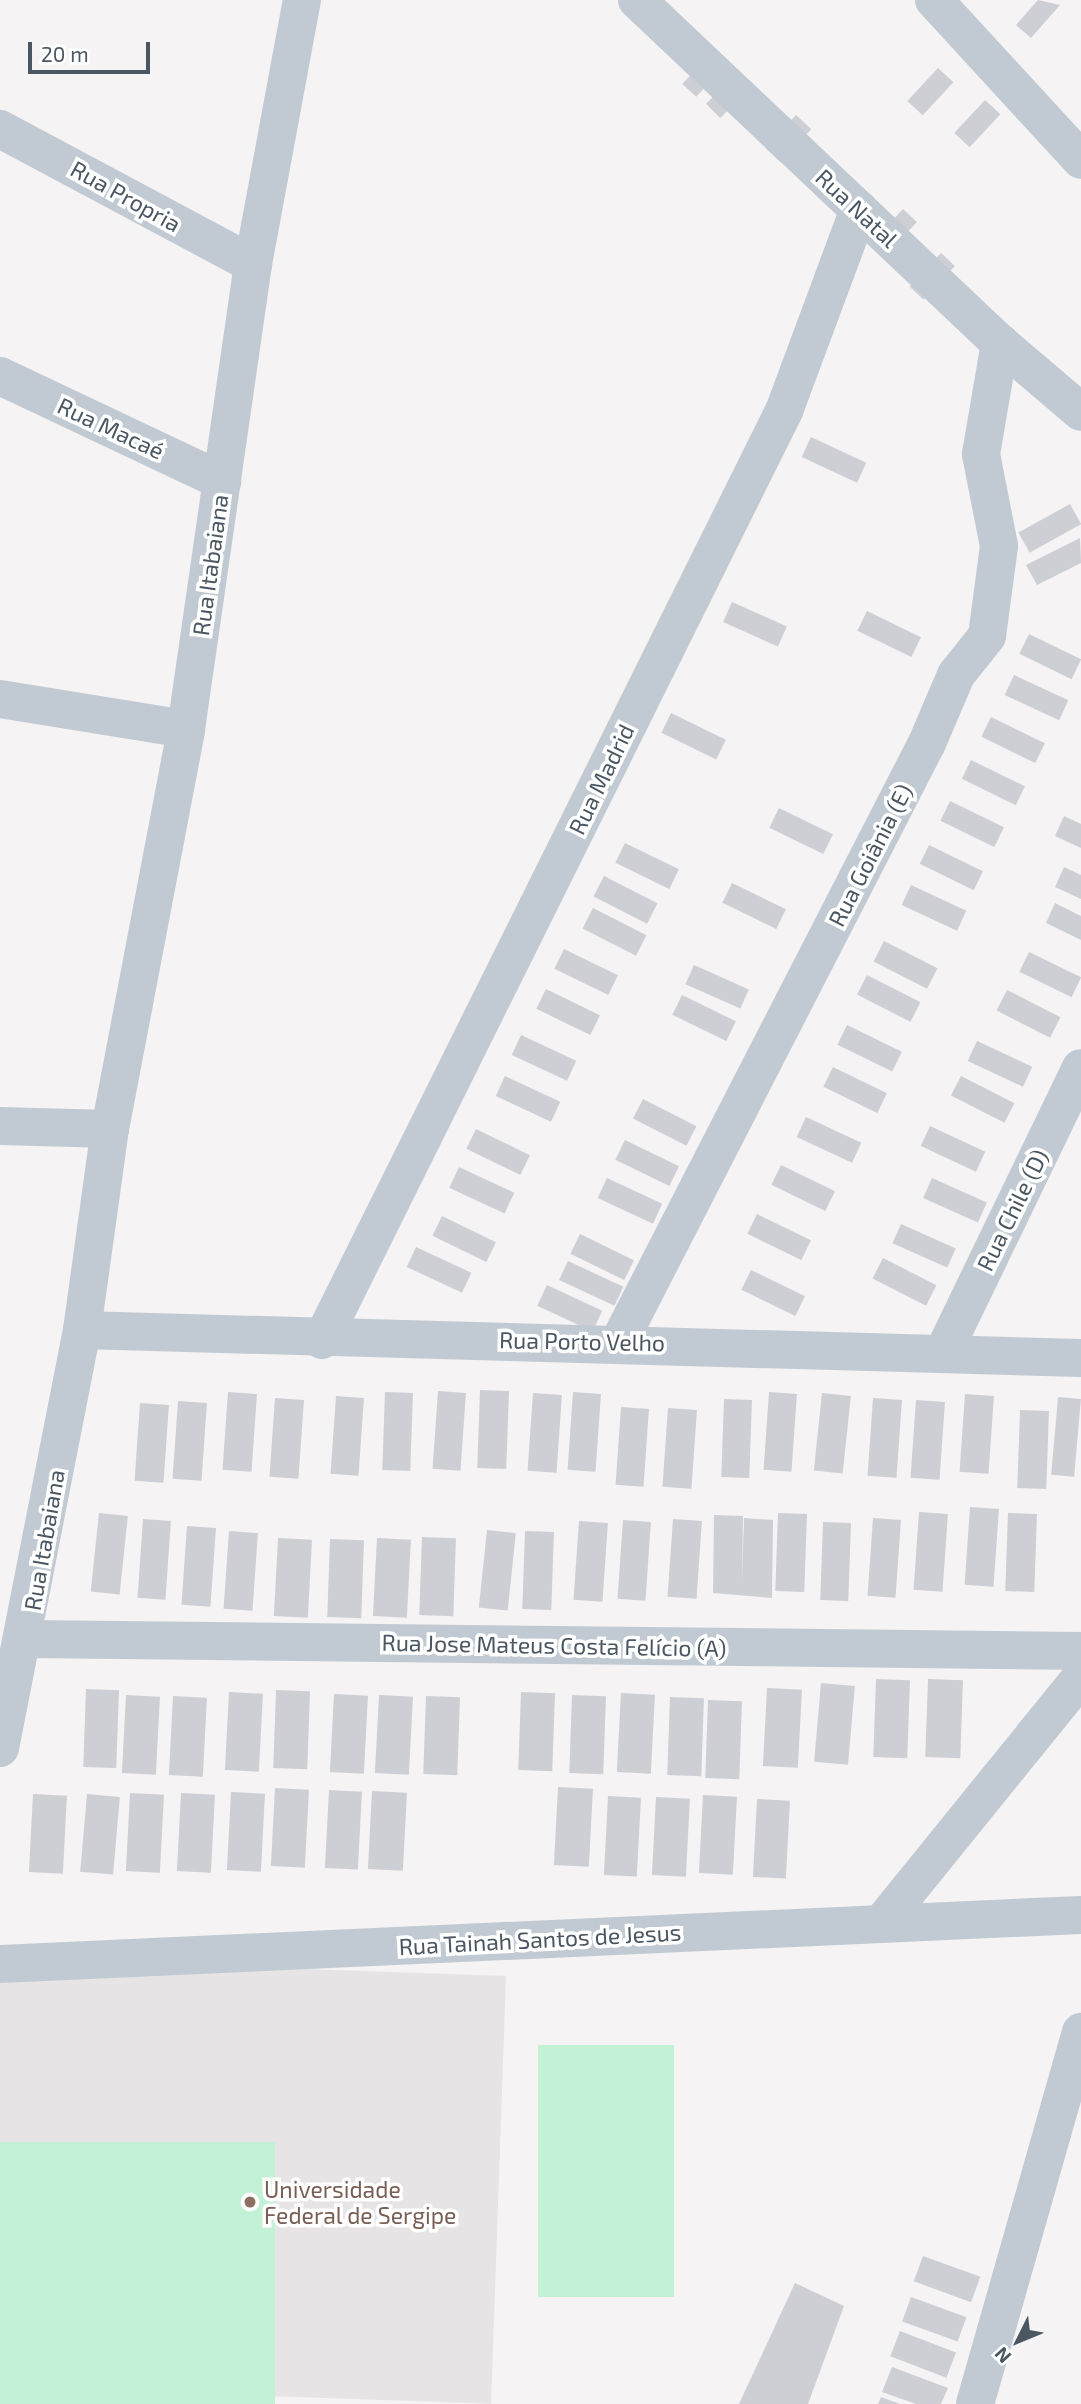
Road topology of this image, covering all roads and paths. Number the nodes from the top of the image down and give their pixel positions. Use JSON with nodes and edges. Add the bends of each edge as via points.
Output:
{"nodes":[{"id":1,"x":302,"y":0,"type":"edge"},
{"id":2,"x":637,"y":0,"type":"edge"},
{"id":3,"x":934,"y":0,"type":"edge"},
{"id":4,"x":0,"y":129,"type":"edge"},
{"id":5,"x":1081,"y":160,"type":"edge"},
{"id":6,"x":859,"y":209,"type":"junction"},
{"id":7,"x":253,"y":264,"type":"junction"},
{"id":8,"x":1000,"y":344,"type":"junction"},
{"id":9,"x":0,"y":376,"type":"edge"},
{"id":10,"x":1081,"y":411,"type":"edge"},
{"id":11,"x":222,"y":481,"type":"junction"},
{"id":12,"x":0,"y":699,"type":"edge"},
{"id":13,"x":186,"y":729,"type":"junction"},
{"id":14,"x":1081,"y":1068,"type":"edge"},
{"id":15,"x":0,"y":1126,"type":"edge"},
{"id":16,"x":110,"y":1129,"type":"junction"},
{"id":17,"x":82,"y":1330,"type":"junction"},
{"id":18,"x":322,"y":1340,"type":"junction"},
{"id":19,"x":620,"y":1340,"type":"junction"},
{"id":20,"x":944,"y":1351,"type":"junction"},
{"id":21,"x":1081,"y":1357,"type":"edge"},
{"id":22,"x":26,"y":1639,"type":"junction"},
{"id":23,"x":1081,"y":1651,"type":"edge"},
{"id":24,"x":1081,"y":1677,"type":"edge"},
{"id":25,"x":0,"y":1748,"type":"edge"},
{"id":26,"x":1081,"y":1915,"type":"edge"},
{"id":27,"x":881,"y":1924,"type":"junction"},
{"id":28,"x":0,"y":1964,"type":"edge"},
{"id":29,"x":1081,"y":2032,"type":"edge"},
{"id":30,"x":975,"y":2404,"type":"edge"}],
"edges":[{"from":1,"to":7,"type":"street","name":"Rua Itabaiana"},
{"from":2,"to":6,"type":"street","name":"Rua Natal"},
{"from":3,"to":5,"type":"street"},
{"from":4,"to":7,"type":"street","name":"Rua Propria"},
{"from":6,"to":8,"type":"street","name":"Rua Natal"},
{"from":6,"to":18,"type":"street","name":"Rua Madrid","via":[[784,411]]},
{"from":7,"to":11,"type":"street","name":"Rua Itabaiana"},
{"from":8,"to":10,"type":"street","name":"Rua Natal"},
{"from":8,"to":19,"type":"street","name":"Rua Goiânia (E)","via":[[981,454],[999,546],[987,636],[956,675]]},
{"from":9,"to":11,"type":"street","name":"Rua Macaé"},
{"from":11,"to":13,"type":"street","name":"Rua Itabaiana"},
{"from":12,"to":13,"type":"street"},
{"from":13,"to":16,"type":"street","name":"Rua Itabaiana"},
{"from":14,"to":20,"type":"street","name":"Rua Chile (D)"},
{"from":15,"to":16,"type":"street"},
{"from":16,"to":17,"type":"street","name":"Rua Itabaiana"},
{"from":17,"to":18,"type":"street","name":"Rua Porto Velho"},
{"from":17,"to":22,"type":"street","name":"Rua Itabaiana"},
{"from":18,"to":19,"type":"street","name":"Rua Porto Velho"},
{"from":19,"to":20,"type":"street","name":"Rua Porto Velho"},
{"from":20,"to":21,"type":"street","name":"Rua Porto Velho"},
{"from":22,"to":23,"type":"street","name":"Rua Jose Mateus Costa Felício (A)"},
{"from":22,"to":25,"type":"street","name":"Rua Itabaiana"},
{"from":24,"to":27,"type":"street"},
{"from":26,"to":27,"type":"street","name":"Rua Tainah Santos de Jesus"},
{"from":27,"to":28,"type":"street","name":"Rua Tainah Santos de Jesus"},
{"from":29,"to":30,"type":"street"}]}
